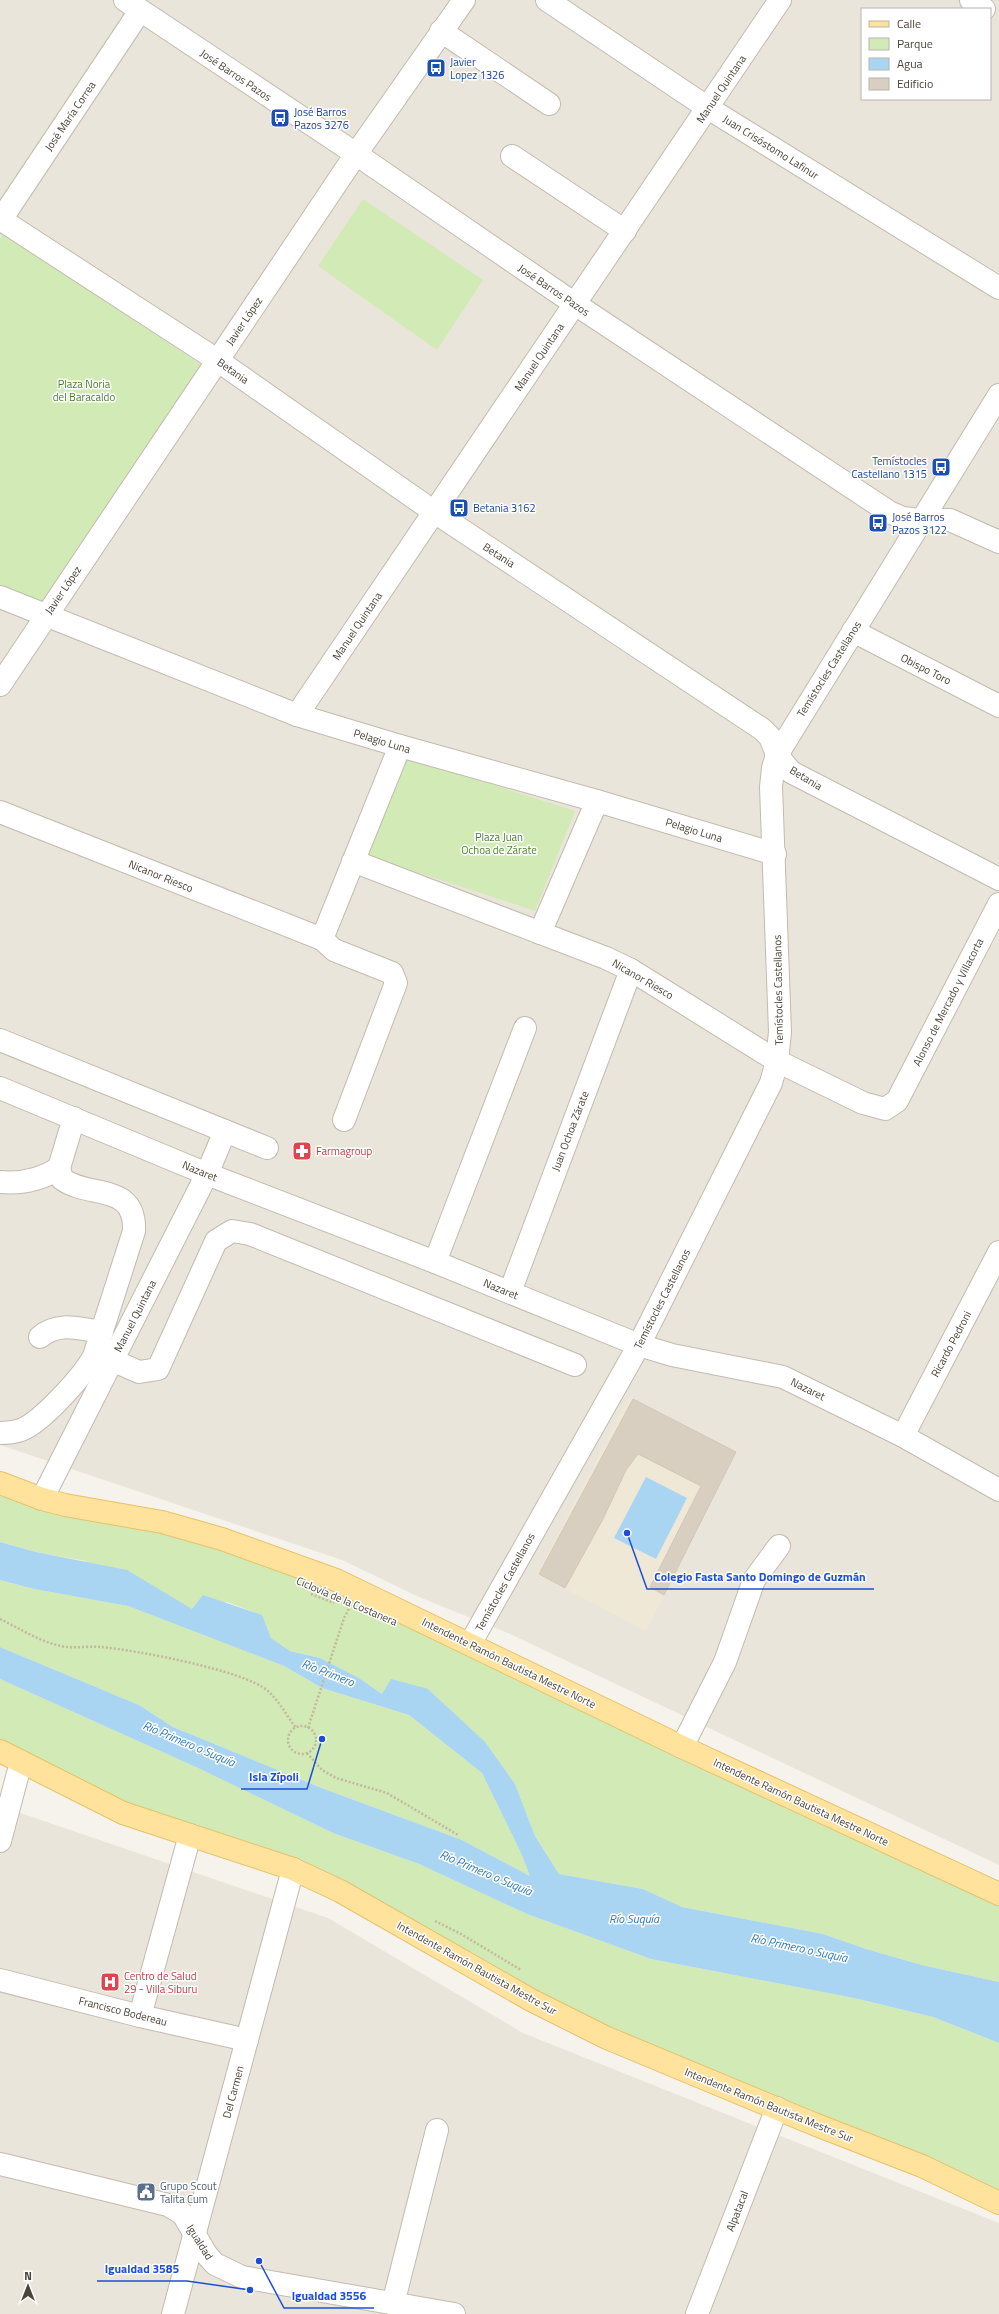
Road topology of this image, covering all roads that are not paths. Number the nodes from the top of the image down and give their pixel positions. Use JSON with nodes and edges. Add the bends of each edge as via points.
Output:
{"nodes":[{"id":1,"x":464,"y":0,"type":"edge"},
{"id":2,"x":547,"y":0,"type":"edge"},
{"id":3,"x":780,"y":0,"type":"edge"},
{"id":4,"x":971,"y":0,"type":"edge"},
{"id":5,"x":132,"y":5,"type":"edge"},
{"id":6,"x":983,"y":8,"type":"edge"},
{"id":7,"x":441,"y":31,"type":"junction"},
{"id":8,"x":549,"y":104,"type":"dead end"},
{"id":9,"x":708,"y":108,"type":"junction"},
{"id":10,"x":356,"y":154,"type":"junction"},
{"id":11,"x":512,"y":156,"type":"dead end"},
{"id":12,"x":0,"y":220,"type":"edge"},
{"id":13,"x":625,"y":231,"type":"junction"},
{"id":14,"x":999,"y":288,"type":"edge"},
{"id":15,"x":575,"y":304,"type":"junction"},
{"id":16,"x":217,"y":360,"type":"junction"},
{"id":17,"x":999,"y":395,"type":"edge"},
{"id":18,"x":433,"y":511,"type":"junction"},
{"id":19,"x":920,"y":520,"type":"junction"},
{"id":20,"x":999,"y":542,"type":"edge"},
{"id":21,"x":0,"y":597,"type":"edge"},
{"id":22,"x":46,"y":616,"type":"junction"},
{"id":23,"x":853,"y":631,"type":"junction"},
{"id":24,"x":0,"y":685,"type":"edge"},
{"id":25,"x":999,"y":706,"type":"edge"},
{"id":26,"x":297,"y":715,"type":"junction"},
{"id":27,"x":400,"y":746,"type":"junction"},
{"id":28,"x":777,"y":755,"type":"junction"},
{"id":29,"x":597,"y":800,"type":"junction"},
{"id":30,"x":0,"y":812,"type":"edge"},
{"id":31,"x":775,"y":854,"type":"junction"},
{"id":32,"x":353,"y":861,"type":"junction"},
{"id":33,"x":999,"y":879,"type":"edge"},
{"id":34,"x":999,"y":904,"type":"edge"},
{"id":35,"x":540,"y":933,"type":"junction"},
{"id":36,"x":322,"y":939,"type":"junction"},
{"id":37,"x":631,"y":970,"type":"junction"},
{"id":38,"x":525,"y":1028,"type":"dead end"},
{"id":39,"x":0,"y":1040,"type":"edge"},
{"id":40,"x":777,"y":1061,"type":"junction"},
{"id":41,"x":0,"y":1088,"type":"edge"},
{"id":42,"x":897,"y":1101,"type":"joint"},
{"id":43,"x":74,"y":1118,"type":"junction"},
{"id":44,"x":344,"y":1120,"type":"dead end"},
{"id":45,"x":225,"y":1131,"type":"junction"},
{"id":46,"x":267,"y":1148,"type":"dead end"},
{"id":47,"x":59,"y":1168,"type":"junction"},
{"id":48,"x":208,"y":1174,"type":"junction"},
{"id":49,"x":0,"y":1182,"type":"edge"},
{"id":50,"x":999,"y":1252,"type":"edge"},
{"id":51,"x":435,"y":1262,"type":"junction"},
{"id":52,"x":510,"y":1292,"type":"junction"},
{"id":53,"x":102,"y":1332,"type":"junction"},
{"id":54,"x":40,"y":1337,"type":"dead end"},
{"id":55,"x":639,"y":1345,"type":"junction"},
{"id":56,"x":112,"y":1360,"type":"junction"},
{"id":57,"x":575,"y":1365,"type":"dead end"},
{"id":58,"x":0,"y":1433,"type":"edge"},
{"id":59,"x":903,"y":1436,"type":"junction"},
{"id":60,"x":0,"y":1483,"type":"edge"},
{"id":61,"x":999,"y":1490,"type":"edge"},
{"id":62,"x":42,"y":1499,"type":"junction"},
{"id":63,"x":779,"y":1546,"type":"dead end"},
{"id":64,"x":470,"y":1644,"type":"junction"},
{"id":65,"x":682,"y":1747,"type":"junction"},
{"id":66,"x":0,"y":1751,"type":"edge"},
{"id":67,"x":21,"y":1762,"type":"junction"},
{"id":68,"x":190,"y":1836,"type":"junction"},
{"id":69,"x":0,"y":1841,"type":"edge"},
{"id":70,"x":293,"y":1869,"type":"junction"},
{"id":71,"x":999,"y":1894,"type":"edge"},
{"id":72,"x":0,"y":1980,"type":"edge"},
{"id":73,"x":140,"y":2016,"type":"junction"},
{"id":74,"x":247,"y":2040,"type":"junction"},
{"id":75,"x":777,"y":2108,"type":"junction"},
{"id":76,"x":437,"y":2130,"type":"dead end"},
{"id":77,"x":0,"y":2164,"type":"edge"},
{"id":78,"x":999,"y":2203,"type":"edge"},
{"id":79,"x":194,"y":2234,"type":"junction"},
{"id":80,"x":393,"y":2304,"type":"junction"},
{"id":81,"x":173,"y":2314,"type":"edge"},
{"id":82,"x":454,"y":2314,"type":"edge"},
{"id":83,"x":697,"y":2314,"type":"edge"}],
"edges":[{"from":1,"to":7,"type":"street","name":"Javier López"},
{"from":2,"to":9,"type":"street","name":"Juan Crisóstomo Lafinur"},
{"from":3,"to":9,"type":"street","name":"Manuel Quintana"},
{"from":4,"to":6,"type":"street"},
{"from":5,"to":10,"type":"street","name":"José Barros Pazos"},
{"from":5,"to":12,"type":"street","name":"José María Correa"},
{"from":7,"to":8,"type":"street"},
{"from":7,"to":10,"type":"street","name":"Javier López"},
{"from":9,"to":13,"type":"street","name":"Manuel Quintana"},
{"from":9,"to":14,"type":"street","name":"Juan Crisóstomo Lafinur"},
{"from":10,"to":15,"type":"street","name":"José Barros Pazos"},
{"from":10,"to":16,"type":"street","name":"Javier López"},
{"from":11,"to":13,"type":"street"},
{"from":12,"to":16,"type":"street","name":"Betania"},
{"from":13,"to":15,"type":"street","name":"Manuel Quintana"},
{"from":15,"to":18,"type":"street","name":"Manuel Quintana"},
{"from":15,"to":19,"type":"street","name":"José Barros Pazos","via":[[888,512],[903,518]]},
{"from":16,"to":18,"type":"street","name":"Betania"},
{"from":16,"to":22,"type":"street","name":"Javier López"},
{"from":17,"to":19,"type":"street","name":"Temístocles Castellanos"},
{"from":18,"to":26,"type":"street","name":"Manuel Quintana"},
{"from":18,"to":28,"type":"street","name":"Betania","via":[[762,729],[770,737]]},
{"from":19,"to":20,"type":"street","name":"José Barros Pazos","via":[[950,520]]},
{"from":19,"to":23,"type":"street","name":"Temístocles Castellanos"},
{"from":21,"to":22,"type":"street","name":"Pelagio Luna"},
{"from":22,"to":24,"type":"street","name":"Javier López"},
{"from":22,"to":26,"type":"street","name":"Pelagio Luna"},
{"from":23,"to":25,"type":"street","name":"Obispo Toro"},
{"from":23,"to":28,"type":"street","name":"Temístocles Castellanos"},
{"from":26,"to":27,"type":"street","name":"Pelagio Luna"},
{"from":27,"to":29,"type":"street","name":"Pelagio Luna"},
{"from":27,"to":32,"type":"street"},
{"from":28,"to":31,"type":"street","name":"Temístocles Castellanos","via":[[771,787]]},
{"from":28,"to":33,"type":"street","name":"Betania","via":[[791,772]]},
{"from":29,"to":31,"type":"street","name":"Pelagio Luna"},
{"from":29,"to":35,"type":"street"},
{"from":30,"to":36,"type":"street","name":"Nicanor Riesco"},
{"from":31,"to":40,"type":"street","name":"Temístocles Castellanos","via":[[780,1032]]},
{"from":32,"to":35,"type":"street","name":"Nicanor Riesco"},
{"from":32,"to":36,"type":"street"},
{"from":34,"to":42,"type":"street","name":"Alonso de Mercado y Villacorta"},
{"from":35,"to":37,"type":"street","name":"Nicanor Riesco"},
{"from":36,"to":44,"type":"street","name":"Nicanor Riesco","via":[[334,950],[392,973],[396,983]]},
{"from":37,"to":40,"type":"street","name":"Nicanor Riesco"},
{"from":37,"to":52,"type":"street","name":"Juan Ochoa Zárate"},
{"from":38,"to":51,"type":"street"},
{"from":39,"to":45,"type":"street"},
{"from":40,"to":42,"type":"street","name":"Nicanor Riesco","via":[[863,1103],[885,1109]]},
{"from":40,"to":55,"type":"street","name":"Temístocles Castellanos","via":[[771,1083]]},
{"from":41,"to":43,"type":"street","name":"Nazaret"},
{"from":43,"to":47,"type":"street"},
{"from":43,"to":48,"type":"street","name":"Nazaret"},
{"from":45,"to":46,"type":"street"},
{"from":45,"to":48,"type":"street","name":"Manuel Quintana"},
{"from":47,"to":49,"type":"street","via":[[31,1181]]},
{"from":47,"to":53,"type":"street","via":[[62,1179],[67,1183],[120,1198],[126,1202],[132,1214],[134,1231]]},
{"from":48,"to":51,"type":"street","name":"Nazaret"},
{"from":48,"to":56,"type":"street","name":"Manuel Quintana"},
{"from":50,"to":59,"type":"street","name":"Ricardo Pedroni"},
{"from":51,"to":52,"type":"street","name":"Nazaret"},
{"from":52,"to":55,"type":"street","name":"Nazaret"},
{"from":53,"to":54,"type":"street","via":[[58,1319]]},
{"from":53,"to":58,"type":"street","via":[[94,1356],[74,1384],[22,1430]]},
{"from":55,"to":59,"type":"street","name":"Nazaret","via":[[672,1355],[783,1377]]},
{"from":55,"to":64,"type":"street","name":"Temístocles Castellanos"},
{"from":56,"to":57,"type":"street","via":[[139,1372],[158,1369],[216,1241],[232,1231],[250,1234]]},
{"from":56,"to":62,"type":"street","name":"Manuel Quintana"},
{"from":59,"to":61,"type":"street","name":"Nazaret"},
{"from":60,"to":62,"type":"main road","name":"Intendente Ramón Bautista Mestre Norte"},
{"from":62,"to":64,"type":"main road","name":"Intendente Ramón Bautista Mestre Norte","via":[[162,1522],[222,1539],[336,1580]]},
{"from":63,"to":65,"type":"street","via":[[754,1580],[725,1662]]},
{"from":64,"to":65,"type":"main road","name":"Intendente Ramón Bautista Mestre Norte"},
{"from":65,"to":71,"type":"main road","name":"Intendente Ramón Bautista Mestre Norte"},
{"from":66,"to":67,"type":"main road","name":"Intendente Ramón Bautista Mestre Sur"},
{"from":67,"to":68,"type":"main road","name":"Intendente Ramón Bautista Mestre Sur","via":[[123,1813]]},
{"from":67,"to":69,"type":"street"},
{"from":68,"to":70,"type":"main road","name":"Intendente Ramón Bautista Mestre Sur"},
{"from":68,"to":73,"type":"street"},
{"from":70,"to":74,"type":"street","name":"Del Carmen"},
{"from":70,"to":75,"type":"main road","name":"Intendente Ramón Bautista Mestre Sur","via":[[340,1891],[530,2000],[607,2038]]},
{"from":72,"to":73,"type":"street","name":"Francisco Bodereau"},
{"from":73,"to":74,"type":"street","name":"Francisco Bodereau"},
{"from":74,"to":79,"type":"street","name":"Del Carmen"},
{"from":75,"to":78,"type":"main road","name":"Intendente Ramón Bautista Mestre Sur","via":[[922,2166]]},
{"from":75,"to":83,"type":"street","name":"Alpatacal"},
{"from":76,"to":80,"type":"street"},
{"from":77,"to":79,"type":"street","name":"Igualdad","via":[[168,2205],[183,2214]]},
{"from":79,"to":80,"type":"street","name":"Igualdad","via":[[215,2264],[242,2276]]},
{"from":79,"to":81,"type":"street","name":"Del Carmen"},
{"from":80,"to":82,"type":"street","name":"Igualdad"}]}
